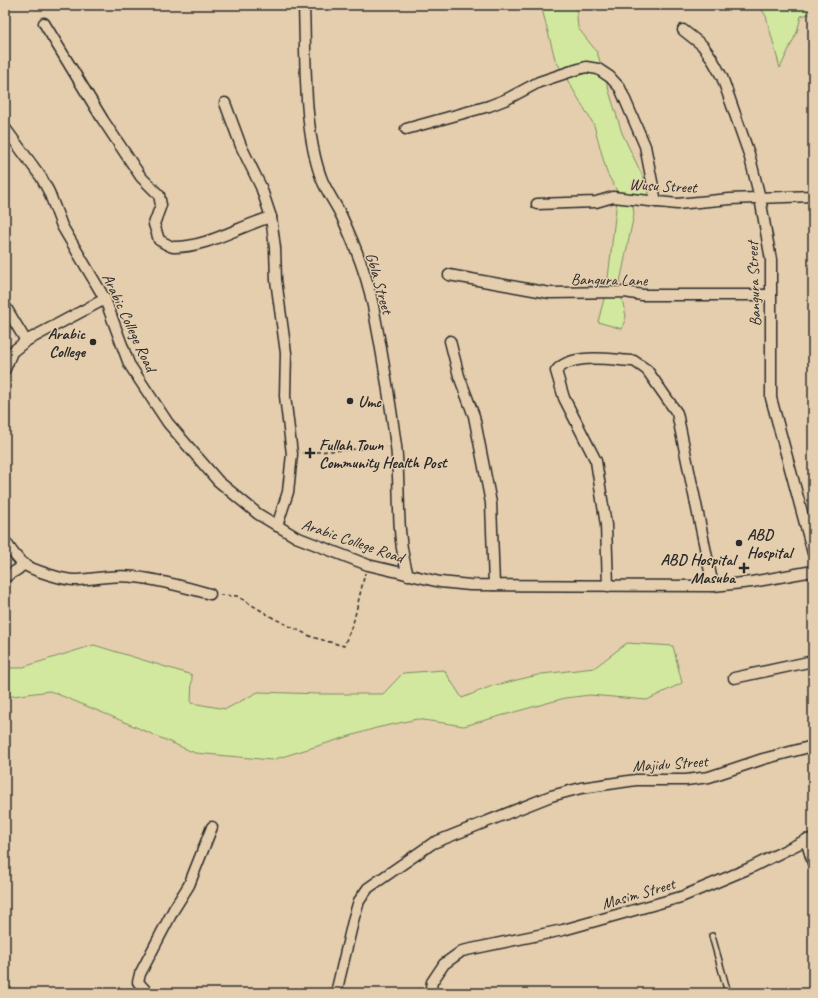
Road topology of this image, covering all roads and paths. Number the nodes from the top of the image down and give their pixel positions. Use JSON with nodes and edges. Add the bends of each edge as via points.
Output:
{"nodes":[{"id":1,"x":304,"y":6,"type":"dead end"},
{"id":2,"x":44,"y":23,"type":"dead end"},
{"id":3,"x":683,"y":30,"type":"dead end"},
{"id":4,"x":225,"y":103,"type":"dead end"},
{"id":5,"x":5,"y":128,"type":"edge"},
{"id":6,"x":406,"y":129,"type":"dead end"},
{"id":7,"x":813,"y":196,"type":"edge"},
{"id":8,"x":760,"y":198,"type":"junction"},
{"id":9,"x":656,"y":202,"type":"junction"},
{"id":10,"x":537,"y":204,"type":"dead end"},
{"id":11,"x":271,"y":217,"type":"junction"},
{"id":12,"x":450,"y":275,"type":"dead end"},
{"id":13,"x":770,"y":295,"type":"junction"},
{"id":14,"x":105,"y":299,"type":"junction"},
{"id":15,"x":5,"y":306,"type":"edge"},
{"id":16,"x":450,"y":340,"type":"dead end"},
{"id":17,"x":26,"y":341,"type":"junction"},
{"id":18,"x":5,"y":369,"type":"edge"},
{"id":19,"x":396,"y":447,"type":"junction"},
{"id":20,"x":292,"y":454,"type":"junction"},
{"id":21,"x":277,"y":526,"type":"junction"},
{"id":22,"x":5,"y":541,"type":"edge"},
{"id":23,"x":813,"y":553,"type":"edge"},
{"id":24,"x":24,"y":564,"type":"junction"},
{"id":25,"x":368,"y":564,"type":"junction"},
{"id":26,"x":813,"y":571,"type":"edge"},
{"id":27,"x":408,"y":575,"type":"junction"},
{"id":28,"x":5,"y":577,"type":"edge"},
{"id":29,"x":494,"y":585,"type":"junction"},
{"id":30,"x":608,"y":586,"type":"junction"},
{"id":31,"x":713,"y":586,"type":"junction"},
{"id":32,"x":210,"y":594,"type":"joint"},
{"id":33,"x":813,"y":661,"type":"edge"},
{"id":34,"x":734,"y":678,"type":"dead end"},
{"id":35,"x":813,"y":746,"type":"edge"},
{"id":36,"x":212,"y":827,"type":"dead end"},
{"id":37,"x":810,"y":839,"type":"edge"},
{"id":38,"x":813,"y":863,"type":"edge"},
{"id":39,"x":712,"y":936,"type":"dead end"},
{"id":40,"x":148,"y":993,"type":"edge"},
{"id":41,"x":336,"y":993,"type":"edge"},
{"id":42,"x":430,"y":993,"type":"edge"},
{"id":43,"x":728,"y":993,"type":"edge"}],
"edges":[{"from":1,"to":19,"type":"street","name":"Gbla Street","via":[[312,139],[322,180],[341,215],[373,303]]},
{"from":2,"to":11,"type":"street","via":[[140,177],[159,195],[162,205],[154,224],[159,240],[172,247],[192,245],[213,240],[250,223]]},
{"from":3,"to":8,"type":"street","name":"Bangura Street","via":[[702,45],[722,77],[749,154]]},
{"from":4,"to":11,"type":"street"},
{"from":5,"to":14,"type":"street","name":"Arabic College Road","via":[[41,177],[62,226]]},
{"from":6,"to":9,"type":"street","via":[[489,106],[539,82],[572,71],[586,67],[598,69],[620,88],[645,146]]},
{"from":7,"to":8,"type":"street","name":"Wusu Street"},
{"from":8,"to":9,"type":"street","name":"Wusu Street","via":[[698,203]]},
{"from":8,"to":13,"type":"street","name":"Bangura Street","via":[[771,260]]},
{"from":9,"to":10,"type":"street","name":"Wusu Street","via":[[613,197],[596,202]]},
{"from":11,"to":20,"type":"street","via":[[286,353],[286,409]]},
{"from":12,"to":13,"type":"street","name":"Bangura Lane","via":[[550,293]]},
{"from":13,"to":23,"type":"street","name":"Bangura Street","via":[[771,398]]},
{"from":14,"to":17,"type":"street"},
{"from":14,"to":21,"type":"street","name":"Arabic College Road","via":[[129,364],[168,423],[218,481]]},
{"from":15,"to":17,"type":"street"},
{"from":16,"to":29,"type":"street","via":[[459,376],[474,416],[491,504]]},
{"from":17,"to":18,"type":"street","via":[[12,352]]},
{"from":19,"to":20,"type":"path"},
{"from":19,"to":27,"type":"street","name":"Gbla Street","via":[[401,543]]},
{"from":20,"to":21,"type":"street","via":[[288,492]]},
{"from":21,"to":25,"type":"street","name":"Arabic College Road","via":[[296,537]]},
{"from":22,"to":24,"type":"street"},
{"from":24,"to":28,"type":"street"},
{"from":24,"to":32,"type":"street","via":[[67,580],[136,577],[177,584]]},
{"from":25,"to":27,"type":"street","name":"Arabic College Road"},
{"from":25,"to":32,"type":"path","via":[[354,620],[344,646],[312,637],[237,596]]},
{"from":26,"to":31,"type":"street","name":"Arabic College Road"},
{"from":27,"to":29,"type":"street","name":"Arabic College Road","via":[[440,582]]},
{"from":29,"to":30,"type":"street","name":"Arabic College Road"},
{"from":30,"to":31,"type":"street","name":"Arabic College Road"},
{"from":30,"to":31,"type":"street","via":[[606,525],[596,461],[564,398],[556,371],[560,365],[575,359],[634,361],[641,364],[677,413]]},
{"from":33,"to":34,"type":"street"},
{"from":35,"to":41,"type":"street","name":"Majidu Street","via":[[709,777],[613,782],[551,796],[433,843],[368,888],[359,902],[354,918]]},
{"from":36,"to":40,"type":"street","via":[[189,885],[140,974],[138,982]]},
{"from":37,"to":38,"type":"street"},
{"from":37,"to":42,"type":"street","name":"Masim Street","via":[[681,897],[563,930],[462,951],[444,964],[432,982]]},
{"from":39,"to":43,"type":"lane"}]}
